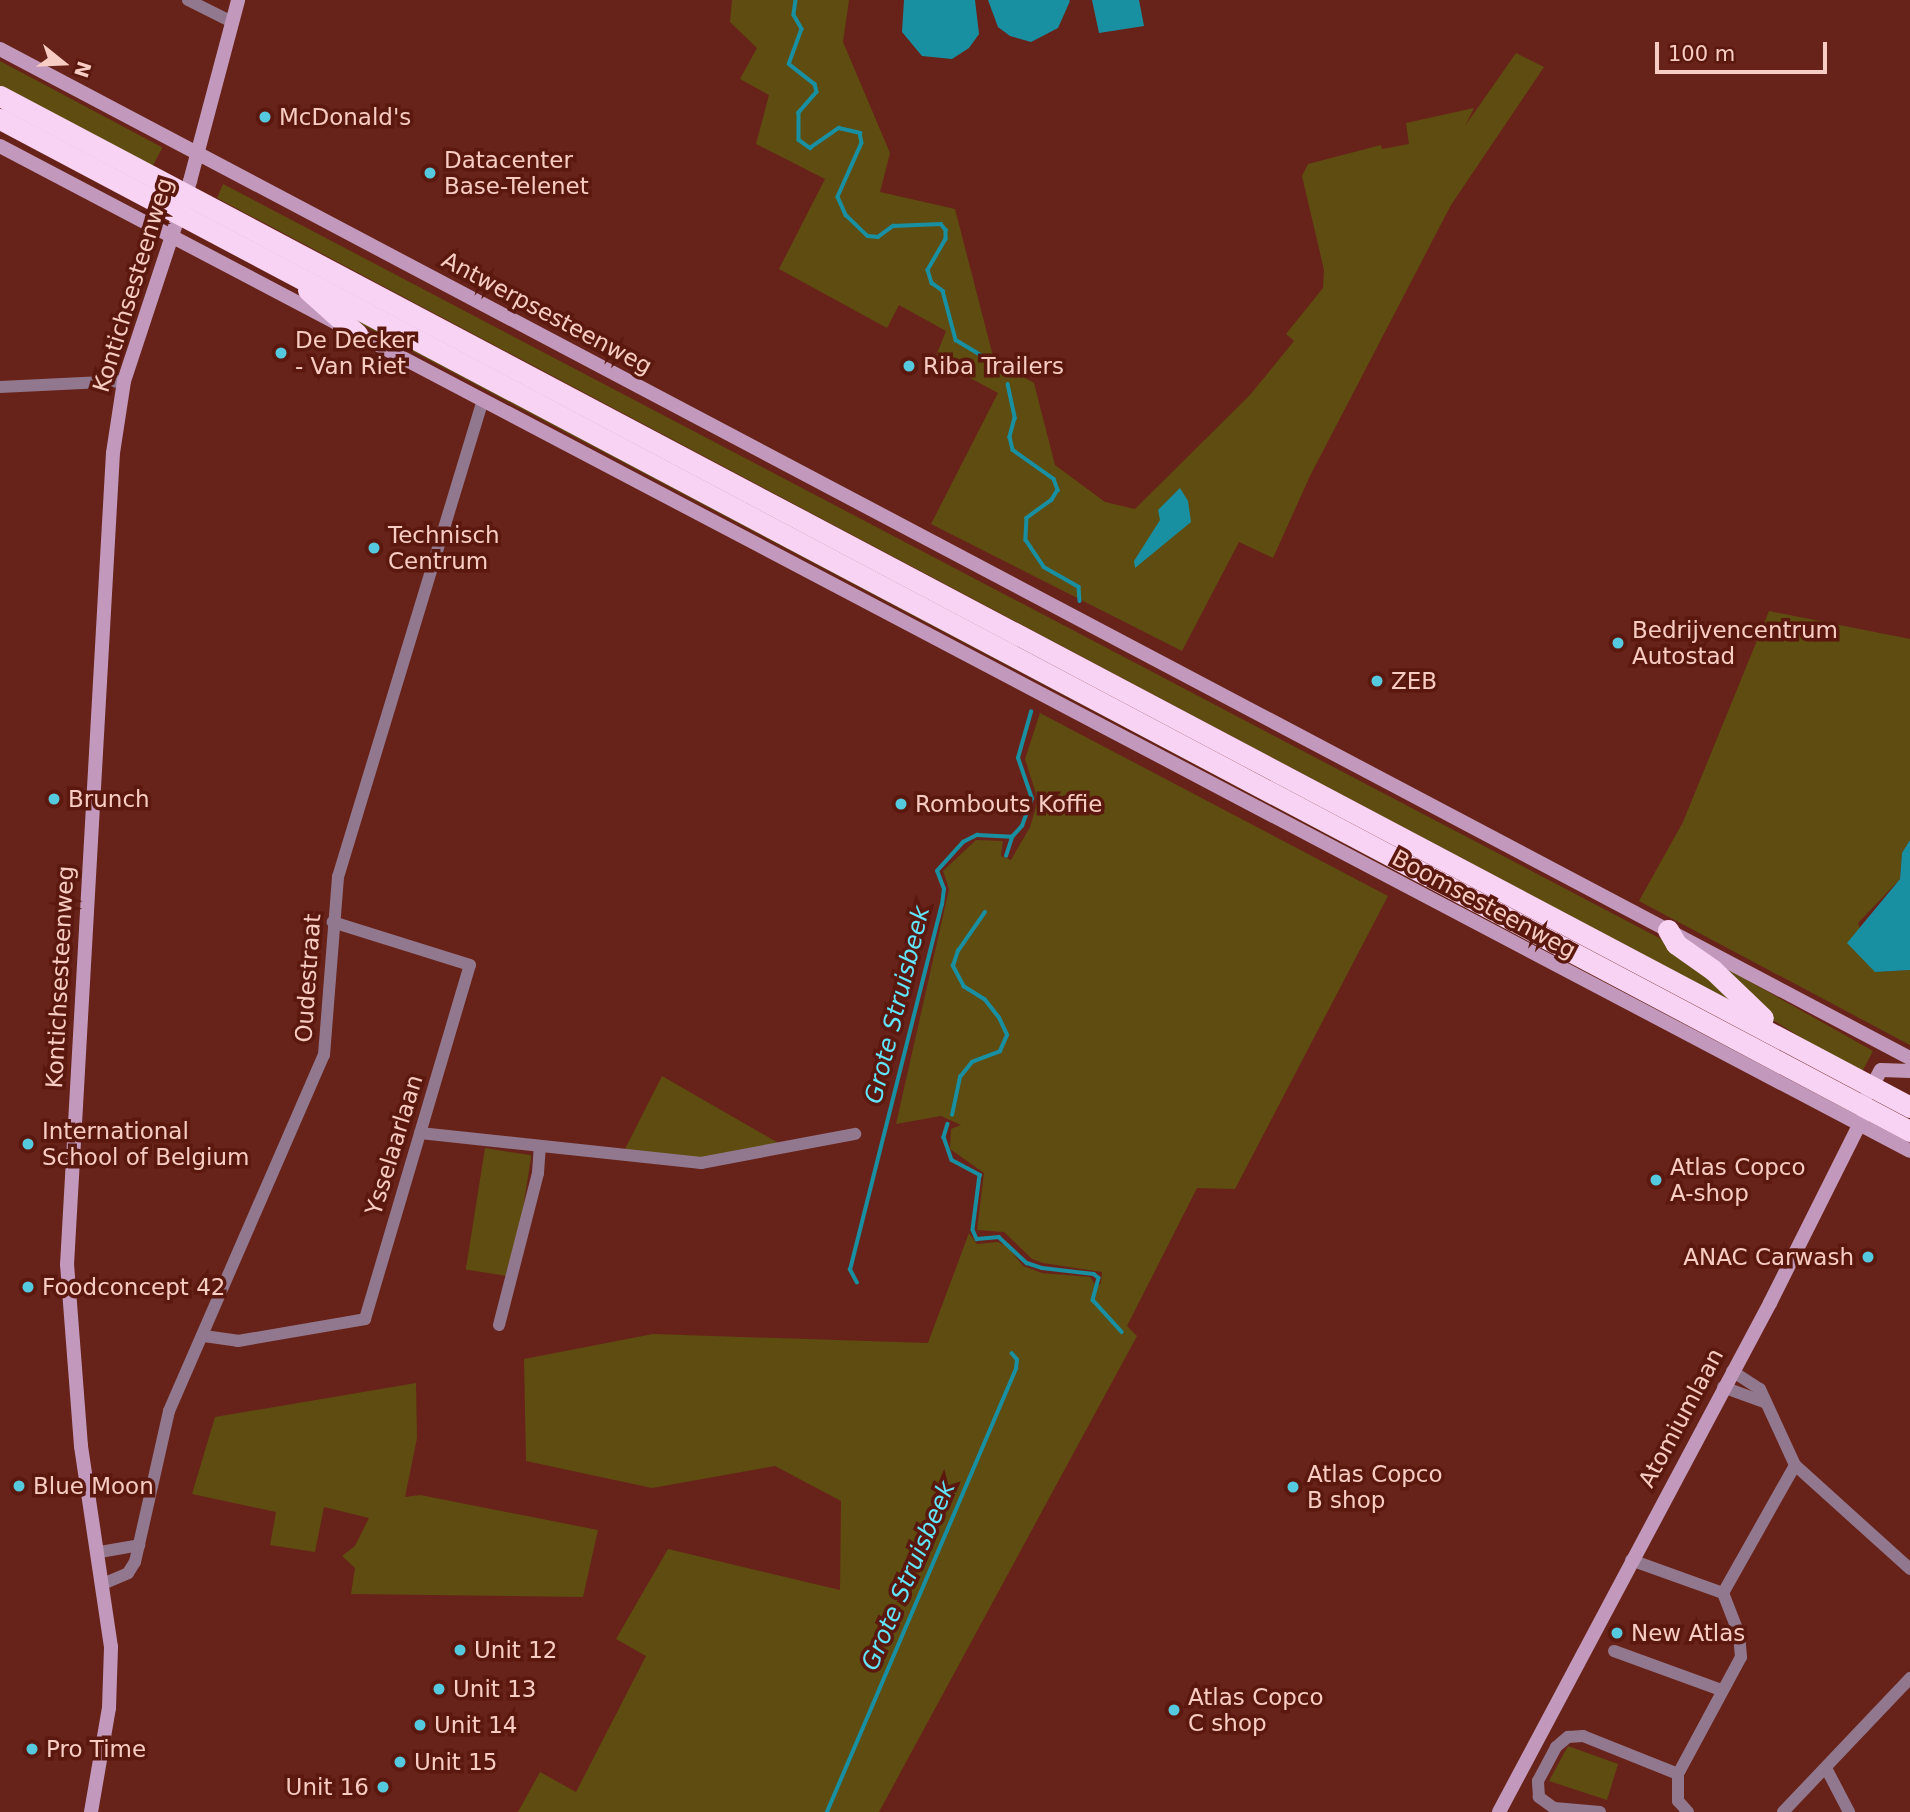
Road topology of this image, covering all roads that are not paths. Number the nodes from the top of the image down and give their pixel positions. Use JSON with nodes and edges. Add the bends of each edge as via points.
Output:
{"nodes":[{"id":1,"x":188,"y":0,"type":"edge"},
{"id":2,"x":238,"y":0,"type":"edge"},
{"id":3,"x":232,"y":22,"type":"junction"},
{"id":4,"x":0,"y":49,"type":"edge"},
{"id":5,"x":0,"y":96,"type":"edge"},
{"id":6,"x":0,"y":119,"type":"edge"},
{"id":7,"x":0,"y":146,"type":"edge"},
{"id":8,"x":197,"y":153,"type":"junction"},
{"id":9,"x":183,"y":203,"type":"junction"},
{"id":10,"x":172,"y":237,"type":"junction"},
{"id":11,"x":298,"y":277,"type":"junction"},
{"id":12,"x":357,"y":334,"type":"junction"},
{"id":13,"x":124,"y":381,"type":"junction"},
{"id":14,"x":0,"y":387,"type":"edge"},
{"id":15,"x":483,"y":400,"type":"junction"},
{"id":16,"x":333,"y":922,"type":"junction"},
{"id":17,"x":1668,"y":930,"type":"junction"},
{"id":18,"x":1783,"y":1039,"type":"junction"},
{"id":19,"x":1910,"y":1058,"type":"edge"},
{"id":20,"x":1910,"y":1071,"type":"edge"},
{"id":21,"x":1870,"y":1086,"type":"junction"},
{"id":22,"x":1910,"y":1107,"type":"edge"},
{"id":23,"x":1863,"y":1117,"type":"junction"},
{"id":24,"x":1910,"y":1131,"type":"edge"},
{"id":25,"x":420,"y":1133,"type":"junction"},
{"id":26,"x":855,"y":1134,"type":"dead end"},
{"id":27,"x":540,"y":1147,"type":"junction"},
{"id":28,"x":1910,"y":1151,"type":"edge"},
{"id":29,"x":499,"y":1325,"type":"dead end"},
{"id":30,"x":204,"y":1336,"type":"junction"},
{"id":31,"x":1732,"y":1371,"type":"junction"},
{"id":32,"x":1723,"y":1387,"type":"junction"},
{"id":33,"x":1764,"y":1402,"type":"junction"},
{"id":34,"x":1795,"y":1465,"type":"junction"},
{"id":35,"x":139,"y":1545,"type":"junction"},
{"id":36,"x":100,"y":1552,"type":"junction"},
{"id":37,"x":1631,"y":1560,"type":"junction"},
{"id":38,"x":1910,"y":1569,"type":"edge"},
{"id":39,"x":105,"y":1583,"type":"junction"},
{"id":40,"x":1723,"y":1593,"type":"junction"},
{"id":41,"x":1614,"y":1651,"type":"dead end"},
{"id":42,"x":1910,"y":1678,"type":"edge"},
{"id":43,"x":1720,"y":1690,"type":"junction"},
{"id":44,"x":1826,"y":1768,"type":"junction"},
{"id":45,"x":1678,"y":1774,"type":"junction"},
{"id":46,"x":91,"y":1812,"type":"edge"},
{"id":47,"x":1499,"y":1812,"type":"edge"},
{"id":48,"x":1600,"y":1812,"type":"edge"},
{"id":49,"x":1688,"y":1812,"type":"edge"},
{"id":50,"x":1783,"y":1812,"type":"edge"},
{"id":51,"x":1849,"y":1812,"type":"edge"}],
"edges":[{"from":1,"to":3,"type":"street"},
{"from":2,"to":3,"type":"main road","name":"Kontichsesteenweg"},
{"from":3,"to":8,"type":"main road","name":"Kontichsesteenweg"},
{"from":4,"to":8,"type":"main road","name":"Antwerpsesteenweg"},
{"from":5,"to":9,"type":"highway"},
{"from":6,"to":9,"type":"highway"},
{"from":7,"to":10,"type":"main road"},
{"from":8,"to":9,"type":"main road","name":"Kontichsesteenweg"},
{"from":8,"to":17,"type":"main road","name":"Antwerpsesteenweg"},
{"from":9,"to":10,"type":"main road","name":"Kontichsesteenweg"},
{"from":9,"to":11,"type":"highway"},
{"from":9,"to":18,"type":"highway"},
{"from":10,"to":12,"type":"main road"},
{"from":10,"to":13,"type":"main road","name":"Kontichsesteenweg"},
{"from":11,"to":12,"type":"highway","via":[[315,299]]},
{"from":11,"to":23,"type":"highway"},
{"from":12,"to":15,"type":"main road"},
{"from":13,"to":14,"type":"street"},
{"from":13,"to":36,"type":"main road","name":"Kontichsesteenweg","via":[[113,453],[105,577],[67,1265],[81,1446]]},
{"from":15,"to":16,"type":"street","name":"Oudestraat","via":[[338,877]]},
{"from":15,"to":23,"type":"main road","name":"Boomsesteenweg","via":[[1038,695]]},
{"from":16,"to":25,"type":"street","name":"Ysselaarlaan","via":[[470,965]]},
{"from":16,"to":30,"type":"street","name":"Oudestraat","via":[[324,1055]]},
{"from":17,"to":18,"type":"highway","via":[[1676,944],[1713,970],[1744,1003],[1778,1028]]},
{"from":17,"to":19,"type":"main road"},
{"from":18,"to":21,"type":"highway"},
{"from":20,"to":21,"type":"main road","via":[[1881,1070]]},
{"from":21,"to":22,"type":"highway"},
{"from":21,"to":23,"type":"main road","name":"Atomiumlaan"},
{"from":23,"to":24,"type":"highway"},
{"from":23,"to":28,"type":"main road","name":"Boomsesteenweg"},
{"from":23,"to":31,"type":"main road","name":"Atomiumlaan"},
{"from":25,"to":27,"type":"street"},
{"from":25,"to":30,"type":"street","name":"Ysselaarlaan","via":[[365,1319],[238,1341]]},
{"from":26,"to":27,"type":"street","via":[[701,1163]]},
{"from":27,"to":29,"type":"street","via":[[517,1264]]},
{"from":30,"to":35,"type":"street","name":"Oudestraat","via":[[188,1359],[169,1411]]},
{"from":31,"to":32,"type":"main road","name":"Atomiumlaan"},
{"from":31,"to":33,"type":"street","via":[[1760,1389]]},
{"from":32,"to":33,"type":"street"},
{"from":32,"to":37,"type":"main road","name":"Atomiumlaan"},
{"from":33,"to":34,"type":"street"},
{"from":34,"to":38,"type":"street"},
{"from":34,"to":40,"type":"street"},
{"from":35,"to":36,"type":"street"},
{"from":35,"to":39,"type":"street","name":"Oudestraat","via":[[128,1573]]},
{"from":36,"to":39,"type":"main road","name":"Kontichsesteenweg"},
{"from":37,"to":40,"type":"street"},
{"from":37,"to":47,"type":"main road","name":"Atomiumlaan"},
{"from":39,"to":46,"type":"main road","name":"Kontichsesteenweg","via":[[111,1647],[109,1708]]},
{"from":40,"to":43,"type":"street","via":[[1739,1634],[1741,1657]]},
{"from":41,"to":43,"type":"street"},
{"from":42,"to":44,"type":"street"},
{"from":43,"to":45,"type":"street"},
{"from":44,"to":50,"type":"street"},
{"from":44,"to":51,"type":"street"},
{"from":45,"to":48,"type":"street","via":[[1583,1737],[1568,1737],[1556,1747],[1538,1782],[1539,1797],[1554,1808]]},
{"from":45,"to":49,"type":"street","via":[[1678,1801]]}]}
